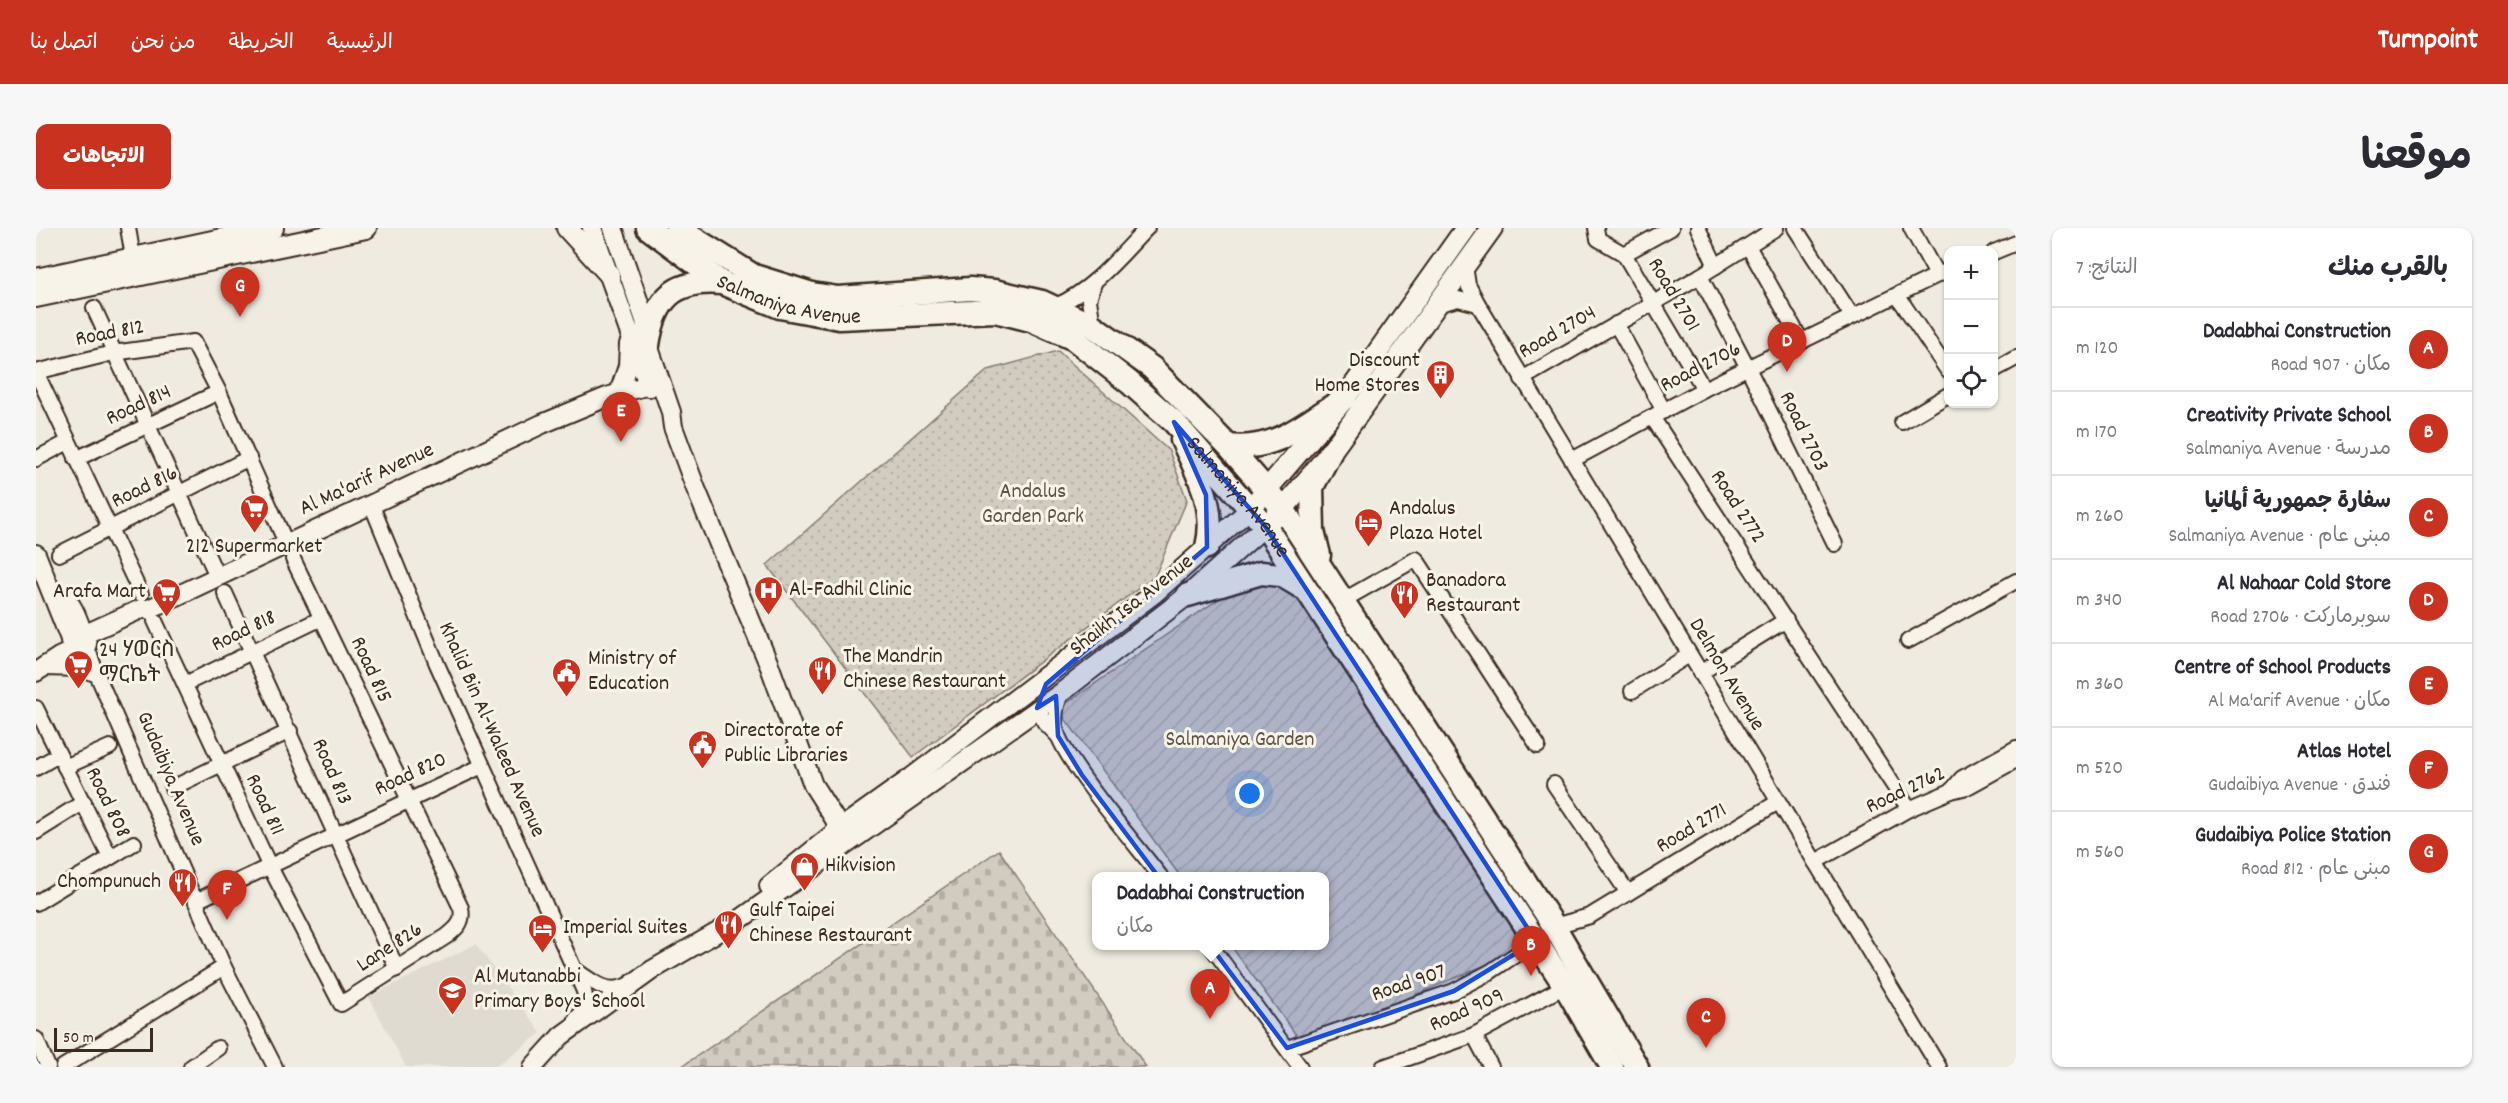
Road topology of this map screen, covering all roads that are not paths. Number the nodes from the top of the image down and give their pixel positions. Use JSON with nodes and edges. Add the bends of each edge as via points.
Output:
{"nodes":[{"id":1,"x":128,"y":228,"type":"edge"},
{"id":2,"x":273,"y":228,"type":"edge"},
{"id":3,"x":366,"y":228,"type":"edge"},
{"id":4,"x":567,"y":228,"type":"edge"},
{"id":5,"x":592,"y":228,"type":"edge"},
{"id":6,"x":613,"y":228,"type":"edge"},
{"id":7,"x":648,"y":228,"type":"edge"},
{"id":8,"x":677,"y":228,"type":"edge"},
{"id":9,"x":1147,"y":228,"type":"edge"},
{"id":10,"x":1466,"y":228,"type":"edge"},
{"id":11,"x":1492,"y":228,"type":"edge"},
{"id":12,"x":1596,"y":228,"type":"edge"},
{"id":13,"x":1671,"y":228,"type":"edge"},
{"id":14,"x":1698,"y":228,"type":"edge"},
{"id":15,"x":1776,"y":228,"type":"edge"},
{"id":16,"x":1795,"y":228,"type":"edge"},
{"id":17,"x":1911,"y":228,"type":"edge"},
{"id":18,"x":244,"y":231,"type":"edge"},
{"id":19,"x":2016,"y":243,"type":"edge"},
{"id":20,"x":1748,"y":246,"type":"junction"},
{"id":21,"x":1998,"y":250,"type":"edge"},
{"id":22,"x":1624,"y":254,"type":"junction"},
{"id":23,"x":133,"y":257,"type":"junction"},
{"id":24,"x":1464,"y":266,"type":"junction"},
{"id":25,"x":1716,"y":266,"type":"junction"},
{"id":26,"x":1943,"y":273,"type":"edge"},
{"id":27,"x":609,"y":274,"type":"junction"},
{"id":28,"x":1700,"y":276,"type":"junction"},
{"id":29,"x":36,"y":279,"type":"edge"},
{"id":30,"x":722,"y":283,"type":"junction"},
{"id":31,"x":1094,"y":283,"type":"junction"},
{"id":32,"x":1897,"y":295,"type":"junction"},
{"id":33,"x":36,"y":297,"type":"edge"},
{"id":34,"x":1653,"y":303,"type":"junction"},
{"id":35,"x":1478,"y":304,"type":"junction"},
{"id":36,"x":1436,"y":305,"type":"junction"},
{"id":37,"x":1056,"y":306,"type":"junction"},
{"id":38,"x":94,"y":308,"type":"dead end"},
{"id":39,"x":1852,"y":316,"type":"junction"},
{"id":40,"x":1616,"y":324,"type":"junction"},
{"id":41,"x":1093,"y":326,"type":"junction"},
{"id":42,"x":639,"y":341,"type":"junction"},
{"id":43,"x":193,"y":342,"type":"joint"},
{"id":44,"x":1802,"y":342,"type":"junction"},
{"id":45,"x":113,"y":353,"type":"junction"},
{"id":46,"x":2016,"y":358,"type":"edge"},
{"id":47,"x":1944,"y":365,"type":"edge"},
{"id":48,"x":1748,"y":368,"type":"junction"},
{"id":49,"x":1998,"y":368,"type":"edge"},
{"id":50,"x":36,"y":372,"type":"edge"},
{"id":51,"x":653,"y":379,"type":"junction"},
{"id":52,"x":1522,"y":379,"type":"junction"},
{"id":53,"x":1704,"y":389,"type":"junction"},
{"id":54,"x":219,"y":392,"type":"junction"},
{"id":55,"x":614,"y":392,"type":"junction"},
{"id":56,"x":1944,"y":397,"type":"edge"},
{"id":57,"x":1344,"y":398,"type":"junction"},
{"id":58,"x":1658,"y":414,"type":"junction"},
{"id":59,"x":1174,"y":422,"type":"junction"},
{"id":60,"x":1902,"y":422,"type":"dead end"},
{"id":61,"x":147,"y":426,"type":"junction"},
{"id":62,"x":68,"y":442,"type":"junction"},
{"id":63,"x":1228,"y":446,"type":"junction"},
{"id":64,"x":1330,"y":453,"type":"junction"},
{"id":65,"x":249,"y":458,"type":"junction"},
{"id":66,"x":36,"y":459,"type":"edge"},
{"id":67,"x":76,"y":459,"type":"junction"},
{"id":68,"x":1572,"y":460,"type":"junction"},
{"id":69,"x":1267,"y":491,"type":"junction"},
{"id":70,"x":181,"y":494,"type":"junction"},
{"id":71,"x":372,"y":506,"type":"junction"},
{"id":72,"x":1283,"y":509,"type":"junction"},
{"id":73,"x":1258,"y":517,"type":"junction"},
{"id":74,"x":110,"y":529,"type":"junction"},
{"id":75,"x":1835,"y":544,"type":"dead end"},
{"id":76,"x":1207,"y":547,"type":"junction"},
{"id":77,"x":290,"y":551,"type":"junction"},
{"id":78,"x":36,"y":554,"type":"edge"},
{"id":79,"x":59,"y":554,"type":"dead end"},
{"id":80,"x":1323,"y":571,"type":"junction"},
{"id":81,"x":217,"y":576,"type":"junction"},
{"id":82,"x":2016,"y":581,"type":"edge"},
{"id":83,"x":1304,"y":589,"type":"junction"},
{"id":84,"x":225,"y":593,"type":"dead end"},
{"id":85,"x":1188,"y":596,"type":"junction"},
{"id":86,"x":1342,"y":602,"type":"junction"},
{"id":87,"x":148,"y":608,"type":"junction"},
{"id":88,"x":322,"y":618,"type":"junction"},
{"id":89,"x":1786,"y":620,"type":"junction"},
{"id":90,"x":1105,"y":629,"type":"junction"},
{"id":91,"x":1908,"y":640,"type":"dead end"},
{"id":92,"x":78,"y":643,"type":"junction"},
{"id":93,"x":253,"y":651,"type":"junction"},
{"id":94,"x":1689,"y":655,"type":"junction"},
{"id":95,"x":41,"y":669,"type":"edge"},
{"id":96,"x":96,"y":672,"type":"junction"},
{"id":97,"x":1700,"y":672,"type":"junction"},
{"id":98,"x":185,"y":684,"type":"junction"},
{"id":99,"x":1632,"y":690,"type":"dead end"},
{"id":100,"x":1062,"y":692,"type":"junction"},
{"id":101,"x":36,"y":708,"type":"edge"},
{"id":102,"x":1037,"y":708,"type":"junction"},
{"id":103,"x":290,"y":731,"type":"junction"},
{"id":104,"x":1058,"y":736,"type":"junction"},
{"id":105,"x":800,"y":746,"type":"junction"},
{"id":106,"x":1538,"y":746,"type":"dead end"},
{"id":107,"x":110,"y":747,"type":"dead end"},
{"id":108,"x":2016,"y":748,"type":"edge"},
{"id":109,"x":58,"y":754,"type":"junction"},
{"id":110,"x":2016,"y":760,"type":"edge"},
{"id":111,"x":221,"y":762,"type":"junction"},
{"id":112,"x":482,"y":766,"type":"junction"},
{"id":113,"x":66,"y":767,"type":"junction"},
{"id":114,"x":36,"y":768,"type":"edge"},
{"id":115,"x":1554,"y":784,"type":"dead end"},
{"id":116,"x":813,"y":785,"type":"junction"},
{"id":117,"x":172,"y":788,"type":"dead end"},
{"id":118,"x":1951,"y":790,"type":"junction"},
{"id":119,"x":408,"y":800,"type":"junction"},
{"id":120,"x":84,"y":802,"type":"junction"},
{"id":121,"x":1778,"y":802,"type":"junction"},
{"id":122,"x":1909,"y":809,"type":"junction"},
{"id":123,"x":36,"y":832,"type":"edge"},
{"id":124,"x":848,"y":834,"type":"junction"},
{"id":125,"x":336,"y":835,"type":"junction"},
{"id":126,"x":134,"y":843,"type":"dead end"},
{"id":127,"x":812,"y":853,"type":"junction"},
{"id":128,"x":110,"y":857,"type":"junction"},
{"id":129,"x":1815,"y":862,"type":"junction"},
{"id":130,"x":269,"y":865,"type":"junction"},
{"id":131,"x":1157,"y":872,"type":"edge"},
{"id":132,"x":1628,"y":893,"type":"junction"},
{"id":133,"x":196,"y":901,"type":"junction"},
{"id":134,"x":36,"y":903,"type":"edge"},
{"id":135,"x":1554,"y":926,"type":"junction"},
{"id":136,"x":717,"y":934,"type":"junction"},
{"id":137,"x":1536,"y":941,"type":"junction"},
{"id":138,"x":1215,"y":950,"type":"edge"},
{"id":139,"x":678,"y":957,"type":"junction"},
{"id":140,"x":224,"y":967,"type":"junction"},
{"id":141,"x":397,"y":969,"type":"junction"},
{"id":142,"x":575,"y":970,"type":"junction"},
{"id":143,"x":638,"y":980,"type":"junction"},
{"id":144,"x":1565,"y":986,"type":"junction"},
{"id":145,"x":341,"y":1004,"type":"joint"},
{"id":146,"x":1474,"y":1035,"type":"junction"},
{"id":147,"x":36,"y":1040,"type":"edge"},
{"id":148,"x":556,"y":1043,"type":"junction"},
{"id":149,"x":218,"y":1048,"type":"dead end"},
{"id":150,"x":1287,"y":1048,"type":"junction"},
{"id":151,"x":1413,"y":1062,"type":"edge"},
{"id":152,"x":48,"y":1067,"type":"edge"},
{"id":153,"x":63,"y":1067,"type":"edge"},
{"id":154,"x":191,"y":1067,"type":"edge"},
{"id":155,"x":275,"y":1067,"type":"edge"},
{"id":156,"x":533,"y":1067,"type":"edge"},
{"id":157,"x":1300,"y":1067,"type":"edge"},
{"id":158,"x":1383,"y":1067,"type":"edge"},
{"id":159,"x":1491,"y":1067,"type":"edge"},
{"id":160,"x":1612,"y":1067,"type":"edge"},
{"id":161,"x":1637,"y":1067,"type":"edge"},
{"id":162,"x":1939,"y":1067,"type":"edge"}],
"edges":[{"from":1,"to":23,"type":"street"},
{"from":2,"to":18,"type":"main road"},
{"from":3,"to":33,"type":"main road"},
{"from":4,"to":27,"type":"main road"},
{"from":5,"to":27,"type":"street"},
{"from":6,"to":42,"type":"street","via":[[645,321]]},
{"from":7,"to":30,"type":"main road","name":"Salmaniya Avenue"},
{"from":8,"to":37,"type":"main road","name":"Salmaniya Avenue","via":[[754,276],[812,294],[838,298],[970,289],[1007,293]]},
{"from":9,"to":31,"type":"street"},
{"from":10,"to":57,"type":"main road","name":"Shaikh Isa Avenue"},
{"from":11,"to":24,"type":"main road","name":"Shaikh Isa Avenue"},
{"from":12,"to":22,"type":"street","name":"Road 2701","via":[[1598,238]]},
{"from":13,"to":22,"type":"street","name":"Road 2701"},
{"from":14,"to":25,"type":"street"},
{"from":15,"to":20,"type":"street","name":"Road 2704"},
{"from":16,"to":39,"type":"street"},
{"from":17,"to":26,"type":"street"},
{"from":18,"to":23,"type":"main road"},
{"from":19,"to":21,"type":"street"},
{"from":20,"to":25,"type":"street","name":"Road 2704"},
{"from":20,"to":44,"type":"street"},
{"from":22,"to":34,"type":"street","name":"Road 2701"},
{"from":23,"to":29,"type":"main road"},
{"from":24,"to":35,"type":"street","name":"Delmon Avenue"},
{"from":24,"to":36,"type":"main road","name":"Shaikh Isa Avenue"},
{"from":25,"to":28,"type":"street","name":"Road 2704"},
{"from":26,"to":32,"type":"street","name":"Road 2706"},
{"from":27,"to":42,"type":"street"},
{"from":28,"to":34,"type":"street","name":"Road 2704"},
{"from":28,"to":48,"type":"street","name":"Road 2703"},
{"from":30,"to":42,"type":"main road","via":[[701,281],[675,290],[659,307]]},
{"from":30,"to":59,"type":"main road","name":"Salmaniya Avenue","via":[[780,307],[839,318],[982,310],[1031,320],[1074,339]]},
{"from":31,"to":37,"type":"street","via":[[1077,297]]},
{"from":31,"to":41,"type":"street","via":[[1089,300]]},
{"from":32,"to":39,"type":"street","name":"Road 2706"},
{"from":32,"to":47,"type":"street"},
{"from":34,"to":40,"type":"street","name":"Road 2704"},
{"from":34,"to":53,"type":"street","name":"Road 2701"},
{"from":35,"to":36,"type":"street","via":[[1458,299]]},
{"from":35,"to":52,"type":"street","name":"Delmon Avenue"},
{"from":36,"to":64,"type":"main road","name":"Shaikh Isa Avenue"},
{"from":37,"to":41,"type":"main road","name":"Salmaniya Avenue"},
{"from":38,"to":45,"type":"street"},
{"from":39,"to":44,"type":"street","name":"Road 2706"},
{"from":40,"to":52,"type":"street","name":"Road 2704"},
{"from":40,"to":58,"type":"street","name":"Road 2704"},
{"from":41,"to":63,"type":"main road","name":"Salmaniya Avenue","via":[[1152,368]]},
{"from":42,"to":51,"type":"street"},
{"from":42,"to":55,"type":"street"},
{"from":43,"to":45,"type":"street","name":"Road 812"},
{"from":43,"to":54,"type":"street","name":"Road 815"},
{"from":44,"to":48,"type":"street","name":"Road 2706"},
{"from":45,"to":50,"type":"street","name":"Road 812"},
{"from":45,"to":61,"type":"street"},
{"from":46,"to":49,"type":"street"},
{"from":48,"to":53,"type":"street","name":"Road 2706"},
{"from":48,"to":75,"type":"street","name":"Road 2703"},
{"from":50,"to":62,"type":"street","name":"Road 811"},
{"from":51,"to":55,"type":"street","name":"Al Ma'arif Avenue"},
{"from":51,"to":105,"type":"street","via":[[664,417],[673,427]]},
{"from":52,"to":68,"type":"street","name":"Delmon Avenue"},
{"from":53,"to":58,"type":"street","name":"Road 2706"},
{"from":54,"to":61,"type":"street","name":"Road 814"},
{"from":54,"to":65,"type":"street","name":"Road 815"},
{"from":55,"to":71,"type":"street","name":"Al Ma'arif Avenue"},
{"from":56,"to":60,"type":"street"},
{"from":57,"to":63,"type":"main road","via":[[1274,442],[1260,447]]},
{"from":57,"to":69,"type":"main road","name":"Shaikh Isa Avenue"},
{"from":58,"to":68,"type":"street","name":"Road 2706"},
{"from":58,"to":89,"type":"street","name":"Road 2772"},
{"from":59,"to":73,"type":"main road","name":"Salmaniya Avenue"},
{"from":59,"to":76,"type":"main road","via":[[1206,495],[1211,533]]},
{"from":61,"to":67,"type":"street","name":"Road 814"},
{"from":61,"to":70,"type":"street"},
{"from":62,"to":66,"type":"street"},
{"from":62,"to":67,"type":"street","name":"Road 811"},
{"from":63,"to":69,"type":"main road","name":"Salmaniya Avenue"},
{"from":64,"to":72,"type":"main road","name":"Shaikh Isa Avenue"},
{"from":64,"to":80,"type":"main road","via":[[1312,487],[1313,531]]},
{"from":65,"to":70,"type":"street","name":"Road 816"},
{"from":65,"to":77,"type":"street","name":"Road 815"},
{"from":67,"to":74,"type":"street","name":"Road 811"},
{"from":68,"to":94,"type":"street","name":"Delmon Avenue"},
{"from":69,"to":72,"type":"main road","name":"Salmaniya Avenue"},
{"from":69,"to":73,"type":"main road","name":"Shaikh Isa Avenue"},
{"from":70,"to":74,"type":"street","name":"Road 816"},
{"from":70,"to":81,"type":"street"},
{"from":71,"to":77,"type":"street","name":"Al Ma'arif Avenue"},
{"from":71,"to":112,"type":"street","name":"Khalid Bin Al-Waleed Avenue"},
{"from":72,"to":73,"type":"main road","name":"Shaikh Isa Avenue"},
{"from":72,"to":80,"type":"main road","name":"Salmaniya Avenue"},
{"from":73,"to":76,"type":"street","name":"Shaikh Isa Avenue"},
{"from":73,"to":83,"type":"main road","name":"Salmaniya Avenue"},
{"from":73,"to":85,"type":"street","name":"Shaikh Isa Avenue"},
{"from":74,"to":79,"type":"street","name":"Road 816"},
{"from":74,"to":87,"type":"street","name":"Road 811"},
{"from":76,"to":90,"type":"street","name":"Shaikh Isa Avenue","via":[[1155,593]]},
{"from":77,"to":81,"type":"street","name":"Al Ma'arif Avenue"},
{"from":77,"to":88,"type":"street","name":"Road 815"},
{"from":78,"to":92,"type":"street","via":[[53,592],[68,600]]},
{"from":80,"to":86,"type":"main road","name":"Salmaniya Avenue"},
{"from":81,"to":87,"type":"street","name":"Al Ma'arif Avenue"},
{"from":82,"to":91,"type":"street"},
{"from":83,"to":85,"type":"main road","via":[[1281,575],[1261,573]]},
{"from":83,"to":137,"type":"main road","name":"Salmaniya Avenue"},
{"from":84,"to":93,"type":"street","name":"Road 813"},
{"from":85,"to":100,"type":"street","name":"Shaikh Isa Avenue"},
{"from":86,"to":106,"type":"street","via":[[1416,559]]},
{"from":86,"to":135,"type":"main road","name":"Salmaniya Avenue"},
{"from":87,"to":92,"type":"street","name":"Al Ma'arif Avenue","via":[[146,616]]},
{"from":87,"to":98,"type":"street","name":"Road 811"},
{"from":88,"to":93,"type":"street","name":"Road 818"},
{"from":88,"to":119,"type":"street","name":"Road 815"},
{"from":89,"to":97,"type":"street"},
{"from":89,"to":122,"type":"street","name":"Road 2772"},
{"from":90,"to":102,"type":"street","via":[[1089,649],[1046,684]]},
{"from":90,"to":124,"type":"street","name":"Shaikh Isa Avenue","via":[[912,777]]},
{"from":92,"to":95,"type":"street","name":"Al Ma'arif Avenue"},
{"from":92,"to":96,"type":"street","name":"Gudaibiya Avenue"},
{"from":93,"to":98,"type":"street","name":"Road 818"},
{"from":93,"to":103,"type":"street","name":"Road 813"},
{"from":94,"to":97,"type":"street","name":"Delmon Avenue"},
{"from":94,"to":99,"type":"street"},
{"from":95,"to":96,"type":"street","via":[[79,667]]},
{"from":96,"to":133,"type":"street","name":"Gudaibiya Avenue"},
{"from":97,"to":121,"type":"street","name":"Delmon Avenue"},
{"from":98,"to":111,"type":"street","name":"Road 811"},
{"from":100,"to":102,"type":"street","name":"Shaikh Isa Avenue"},
{"from":100,"to":104,"type":"street","via":[[1056,712]]},
{"from":101,"to":109,"type":"street","name":"Road 808"},
{"from":102,"to":104,"type":"street"},
{"from":102,"to":124,"type":"street","name":"Shaikh Isa Avenue"},
{"from":103,"to":111,"type":"street"},
{"from":103,"to":125,"type":"street","name":"Road 813"},
{"from":104,"to":131,"type":"street"},
{"from":105,"to":116,"type":"street"},
{"from":105,"to":124,"type":"street"},
{"from":107,"to":113,"type":"street","name":"Road 808"},
{"from":108,"to":118,"type":"street","via":[[1962,778]]},
{"from":109,"to":113,"type":"street","name":"Road 808"},
{"from":109,"to":114,"type":"street"},
{"from":110,"to":118,"type":"street","name":"Road 2762","via":[[1967,787]]},
{"from":111,"to":117,"type":"street"},
{"from":111,"to":130,"type":"street","name":"Road 811"},
{"from":112,"to":119,"type":"street","name":"Road 820"},
{"from":112,"to":142,"type":"street","name":"Khalid Bin Al-Waleed Avenue"},
{"from":113,"to":120,"type":"street","name":"Road 808"},
{"from":115,"to":132,"type":"street"},
{"from":116,"to":124,"type":"street"},
{"from":116,"to":127,"type":"street","via":[[822,823]]},
{"from":118,"to":122,"type":"street","name":"Road 2762"},
{"from":119,"to":125,"type":"street","name":"Road 820"},
{"from":119,"to":141,"type":"street","name":"Lane 826","via":[[463,917],[447,936]]},
{"from":120,"to":123,"type":"street"},
{"from":120,"to":128,"type":"street","name":"Road 808"},
{"from":121,"to":129,"type":"street","name":"Delmon Avenue"},
{"from":121,"to":132,"type":"street","name":"Road 2771"},
{"from":122,"to":129,"type":"street","name":"Road 2762"},
{"from":124,"to":127,"type":"street","name":"Shaikh Isa Avenue"},
{"from":124,"to":136,"type":"street","name":"Shaikh Isa Avenue"},
{"from":125,"to":130,"type":"street","name":"Road 820"},
{"from":125,"to":141,"type":"street","name":"Road 813"},
{"from":126,"to":128,"type":"street"},
{"from":127,"to":136,"type":"street","name":"Shaikh Isa Avenue","via":[[729,918]]},
{"from":128,"to":134,"type":"street"},
{"from":129,"to":162,"type":"street","name":"Delmon Avenue"},
{"from":130,"to":133,"type":"street","name":"Road 820"},
{"from":130,"to":145,"type":"street","name":"Road 811"},
{"from":132,"to":135,"type":"street","name":"Road 2771","via":[[1590,916]]},
{"from":133,"to":140,"type":"street","name":"Gudaibiya Avenue"},
{"from":135,"to":161,"type":"main road","name":"Salmaniya Avenue"},
{"from":136,"to":139,"type":"street","name":"Shaikh Isa Avenue"},
{"from":137,"to":144,"type":"main road","name":"Salmaniya Avenue"},
{"from":137,"to":150,"type":"street","name":"Road 907","via":[[1454,991]]},
{"from":138,"to":150,"type":"street"},
{"from":139,"to":143,"type":"street","name":"Shaikh Isa Avenue"},
{"from":139,"to":148,"type":"street","name":"Shaikh Isa Avenue","via":[[660,978],[572,1042]]},
{"from":140,"to":153,"type":"street"},
{"from":140,"to":155,"type":"street","name":"Gudaibiya Avenue"},
{"from":141,"to":145,"type":"street","name":"Lane 826"},
{"from":142,"to":143,"type":"street","via":[[606,989],[618,990]]},
{"from":142,"to":148,"type":"street","name":"Khalid Bin Al-Waleed Avenue","via":[[587,1007]]},
{"from":143,"to":148,"type":"street","name":"Shaikh Isa Avenue"},
{"from":144,"to":146,"type":"street","name":"Road 909"},
{"from":144,"to":160,"type":"main road","name":"Salmaniya Avenue"},
{"from":146,"to":151,"type":"street","name":"Road 909"},
{"from":146,"to":159,"type":"street"},
{"from":147,"to":152,"type":"street"},
{"from":148,"to":156,"type":"street","name":"Shaikh Isa Avenue"},
{"from":149,"to":154,"type":"street"},
{"from":150,"to":157,"type":"street"},
{"from":151,"to":158,"type":"street","name":"Road 909"}]}
